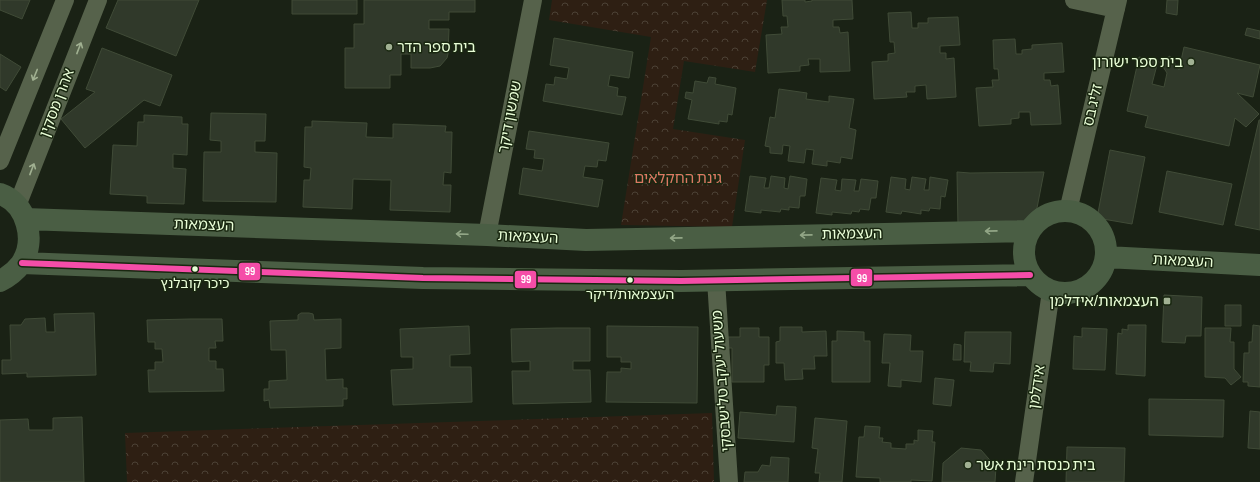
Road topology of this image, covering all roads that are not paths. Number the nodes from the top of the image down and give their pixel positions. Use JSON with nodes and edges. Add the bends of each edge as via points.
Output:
{"nodes":[{"id":1,"x":65,"y":0,"type":"edge"},
{"id":2,"x":98,"y":0,"type":"edge"},
{"id":3,"x":533,"y":0,"type":"edge"},
{"id":4,"x":1074,"y":0,"type":"edge"},
{"id":5,"x":1117,"y":5,"type":"edge"},
{"id":6,"x":0,"y":162,"type":"edge"},
{"id":7,"x":14,"y":206,"type":"edge"},
{"id":8,"x":1068,"y":211,"type":"junction"},
{"id":9,"x":1030,"y":230,"type":"junction"},
{"id":10,"x":487,"y":235,"type":"junction"},
{"id":11,"x":1106,"y":257,"type":"junction"},
{"id":12,"x":22,"y":263,"type":"junction"},
{"id":13,"x":1260,"y":265,"type":"edge"},
{"id":14,"x":1030,"y":275,"type":"junction"},
{"id":15,"x":716,"y":280,"type":"junction"},
{"id":16,"x":1,"y":282,"type":"edge"},
{"id":17,"x":1051,"y":291,"type":"junction"},
{"id":18,"x":729,"y":482,"type":"edge"},
{"id":19,"x":1024,"y":482,"type":"edge"}],
"edges":[{"from":1,"to":6,"type":"street","name":"אהרן מסקין","one_way":true},
{"from":7,"to":2,"type":"street","name":"אהרן מסקין","one_way":true},
{"from":3,"to":10,"type":"street","name":"שמשון דיקר"},
{"from":4,"to":5,"type":"street"},
{"from":5,"to":8,"type":"street","name":"זליג בס"},
{"from":10,"to":7,"type":"main road","name":"העצמאות","one_way":true},
{"from":7,"to":12,"type":"main road","via":[[29,233],[28,248]]},
{"from":8,"to":9,"type":"main road","via":[[1055,212],[1043,217]]},
{"from":8,"to":11,"type":"main road","via":[[1082,214],[1094,222],[1103,234],[1107,247]]},
{"from":9,"to":10,"type":"main road","name":"העצמאות","one_way":true,"via":[[586,240]]},
{"from":9,"to":14,"type":"main road","via":[[1024,250],[1025,263]]},
{"from":11,"to":13,"type":"main road","name":"העצמאות"},
{"from":11,"to":17,"type":"main road","via":[[1101,275],[1091,285],[1078,292],[1064,294]]},
{"from":12,"to":15,"type":"main road","via":[[423,278]]},
{"from":12,"to":16,"type":"main road"},
{"from":14,"to":15,"type":"main road"},
{"from":14,"to":17,"type":"main road","via":[[1039,285]]},
{"from":15,"to":18,"type":"street","name":"משעול יעקב טלישבסקי"},
{"from":17,"to":19,"type":"street","name":"אידלמן"}]}
